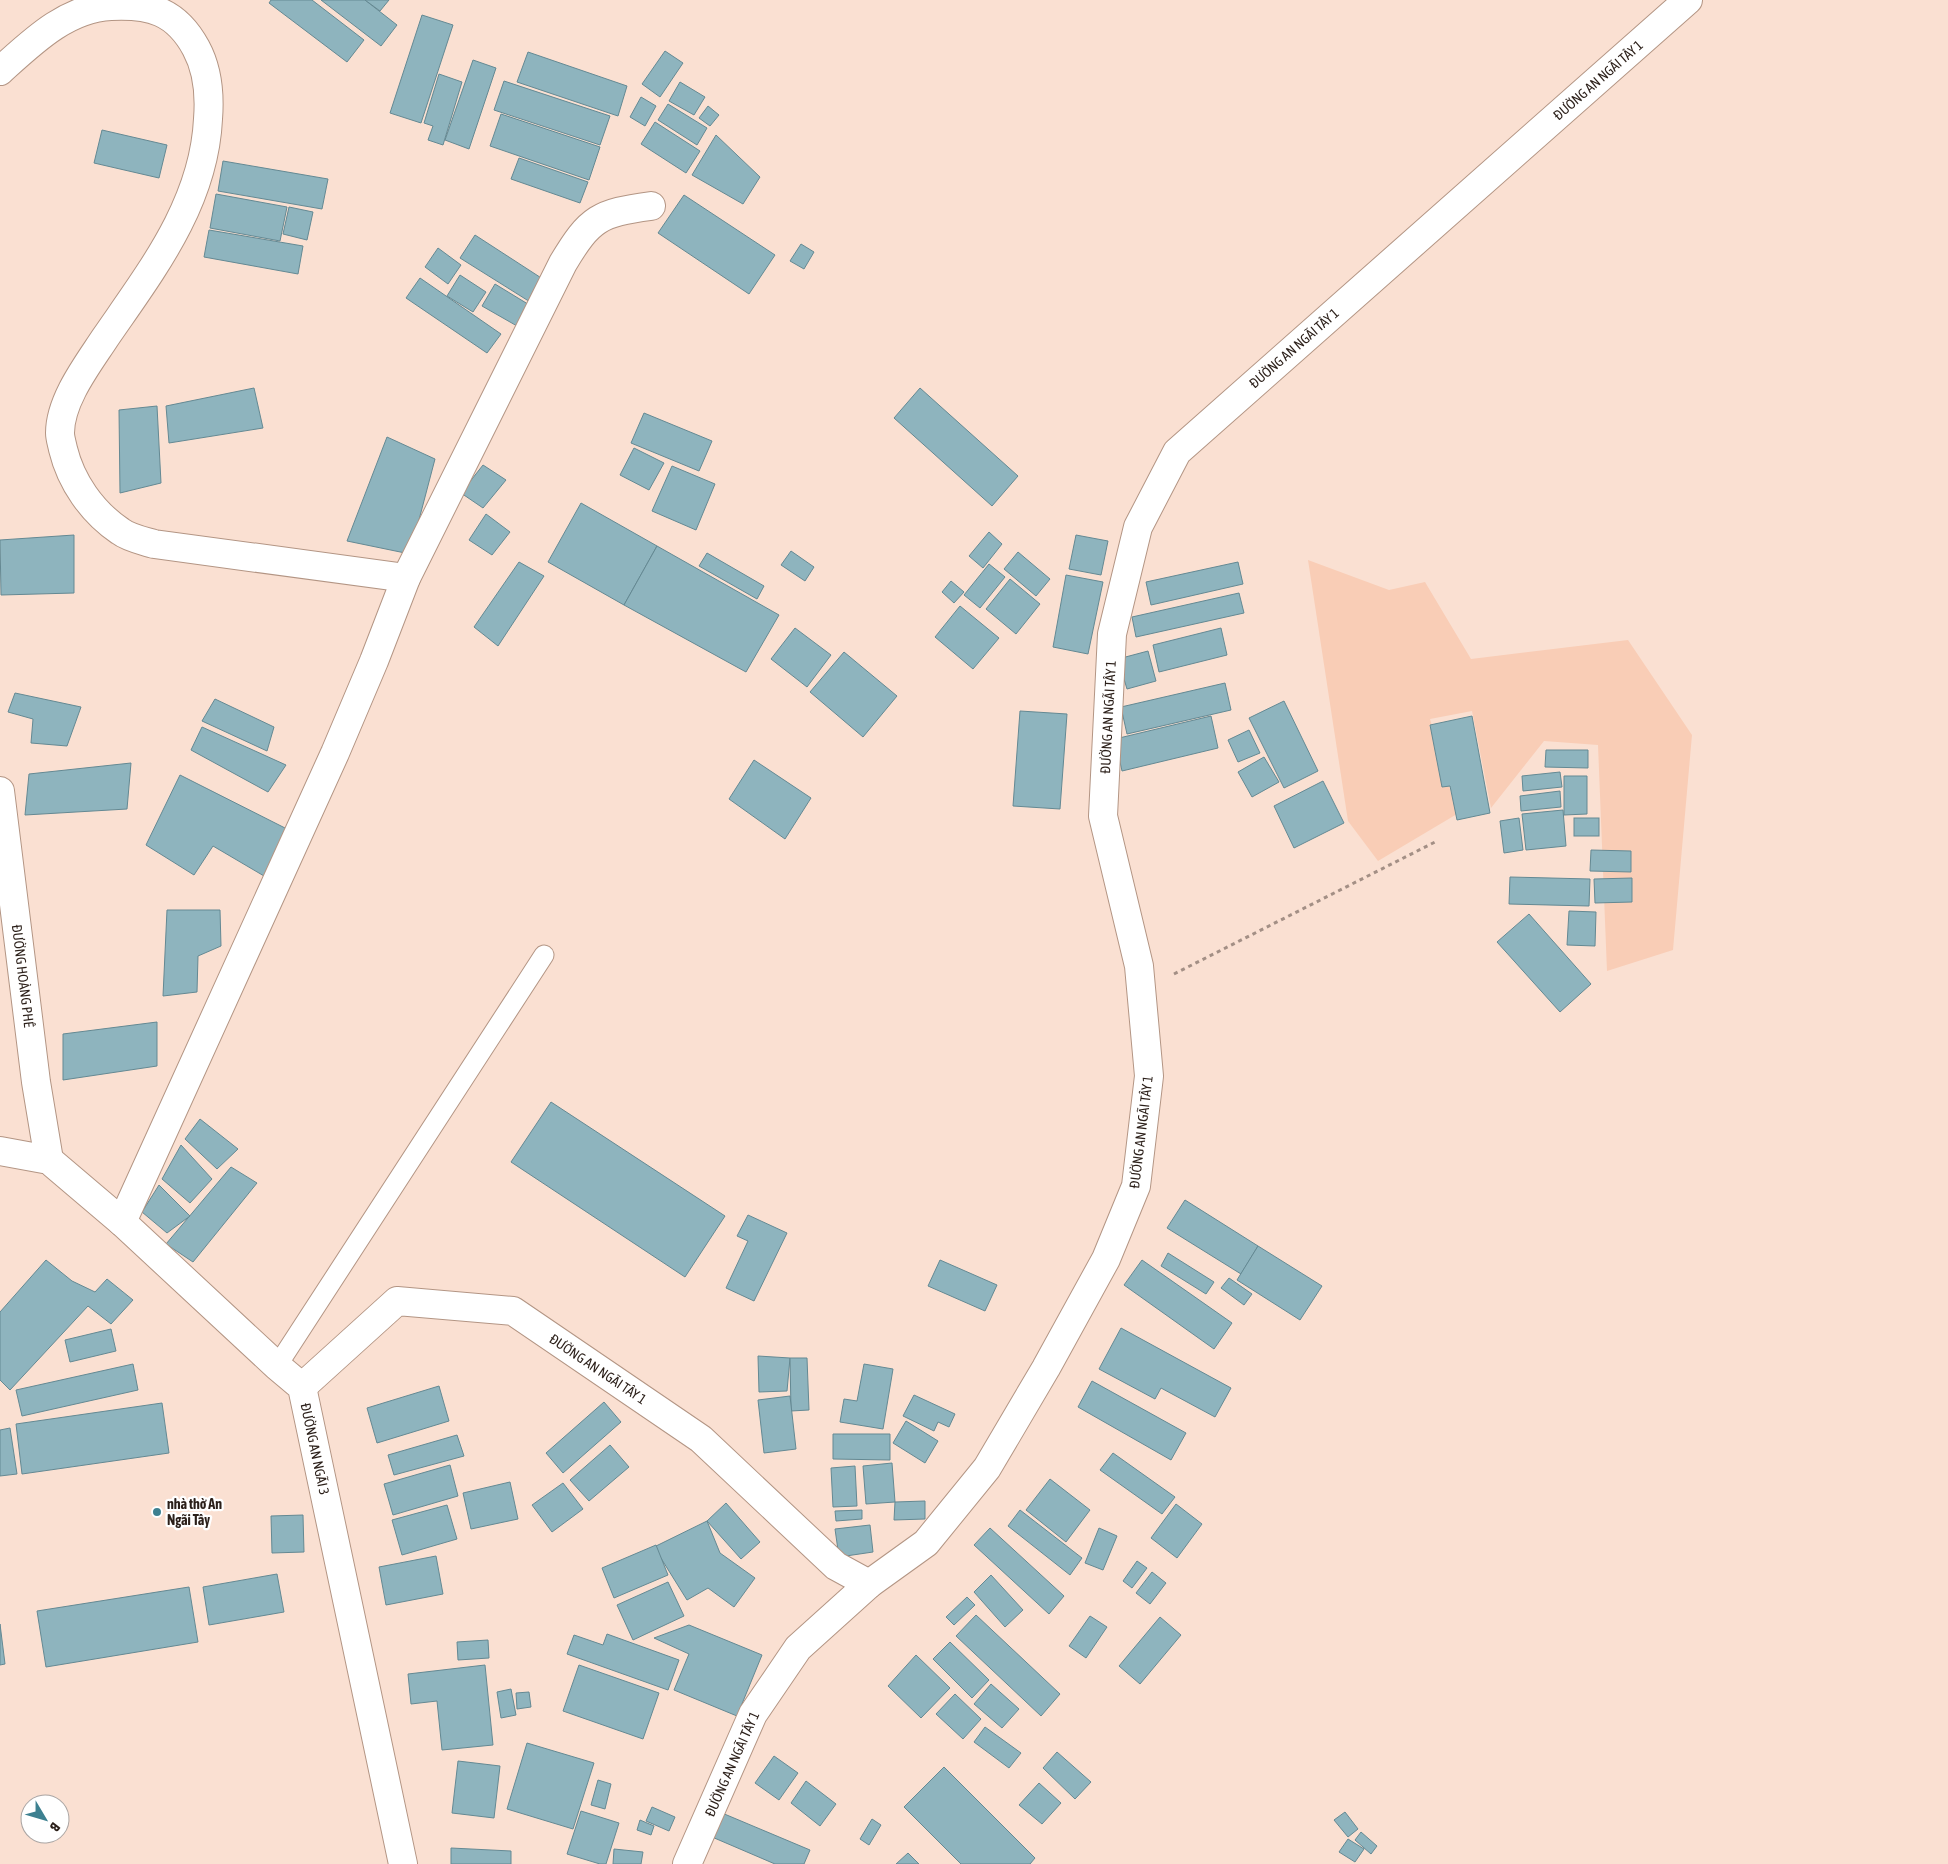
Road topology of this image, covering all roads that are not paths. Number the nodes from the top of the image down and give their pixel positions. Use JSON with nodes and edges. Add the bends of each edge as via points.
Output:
{"nodes":[{"id":1,"x":1688,"y":0,"type":"edge"},
{"id":2,"x":0,"y":71,"type":"edge"},
{"id":3,"x":651,"y":206,"type":"dead end"},
{"id":4,"x":406,"y":578,"type":"junction"},
{"id":5,"x":0,"y":791,"type":"edge"},
{"id":6,"x":2,"y":832,"type":"edge"},
{"id":7,"x":544,"y":956,"type":"dead end"},
{"id":8,"x":0,"y":1152,"type":"edge"},
{"id":9,"x":49,"y":1160,"type":"junction"},
{"id":10,"x":122,"y":1222,"type":"junction"},
{"id":11,"x":277,"y":1366,"type":"junction"},
{"id":12,"x":302,"y":1387,"type":"junction"},
{"id":13,"x":869,"y":1584,"type":"junction"},
{"id":14,"x":403,"y":1864,"type":"edge"},
{"id":15,"x":687,"y":1864,"type":"edge"}],
"edges":[{"from":1,"to":13,"type":"street","name":"ĐƯỜNG AN NGÃI TÂY 1","via":[[1177,452],[1138,526],[1112,634],[1102,816],[1142,990],[1149,1076],[1136,1186],[1106,1259],[987,1468],[926,1543]]},
{"from":2,"to":4,"type":"street","via":[[39,36],[72,16],[103,6],[134,4],[153,8],[189,35],[207,79],[208,132],[202,165],[176,231],[76,383],[63,413],[60,434],[67,464],[79,488],[121,533],[154,544]]},
{"from":3,"to":4,"type":"street","via":[[603,216],[586,228],[574,244]]},
{"from":4,"to":10,"type":"street","via":[[335,753]]},
{"from":5,"to":6,"type":"street","name":"ĐƯỜNG HOÀNG PHÊ"},
{"from":6,"to":9,"type":"street","name":"ĐƯỜNG HOÀNG PHÊ"},
{"from":7,"to":11,"type":"lane"},
{"from":8,"to":9,"type":"street"},
{"from":9,"to":10,"type":"street","name":"ĐƯỜNG AN NGÃI 3"},
{"from":10,"to":11,"type":"street","name":"ĐƯỜNG AN NGÃI 3"},
{"from":11,"to":12,"type":"street","name":"ĐƯỜNG AN NGÃI 3"},
{"from":12,"to":13,"type":"street","name":"ĐƯỜNG AN NGÃI TÂY 1","via":[[398,1301],[513,1311],[701,1439],[836,1566]]},
{"from":12,"to":14,"type":"street","name":"ĐƯỜNG AN NGÃI 3"},
{"from":13,"to":15,"type":"street","name":"ĐƯỜNG AN NGÃI TÂY 1","via":[[798,1648],[752,1714]]}]}
